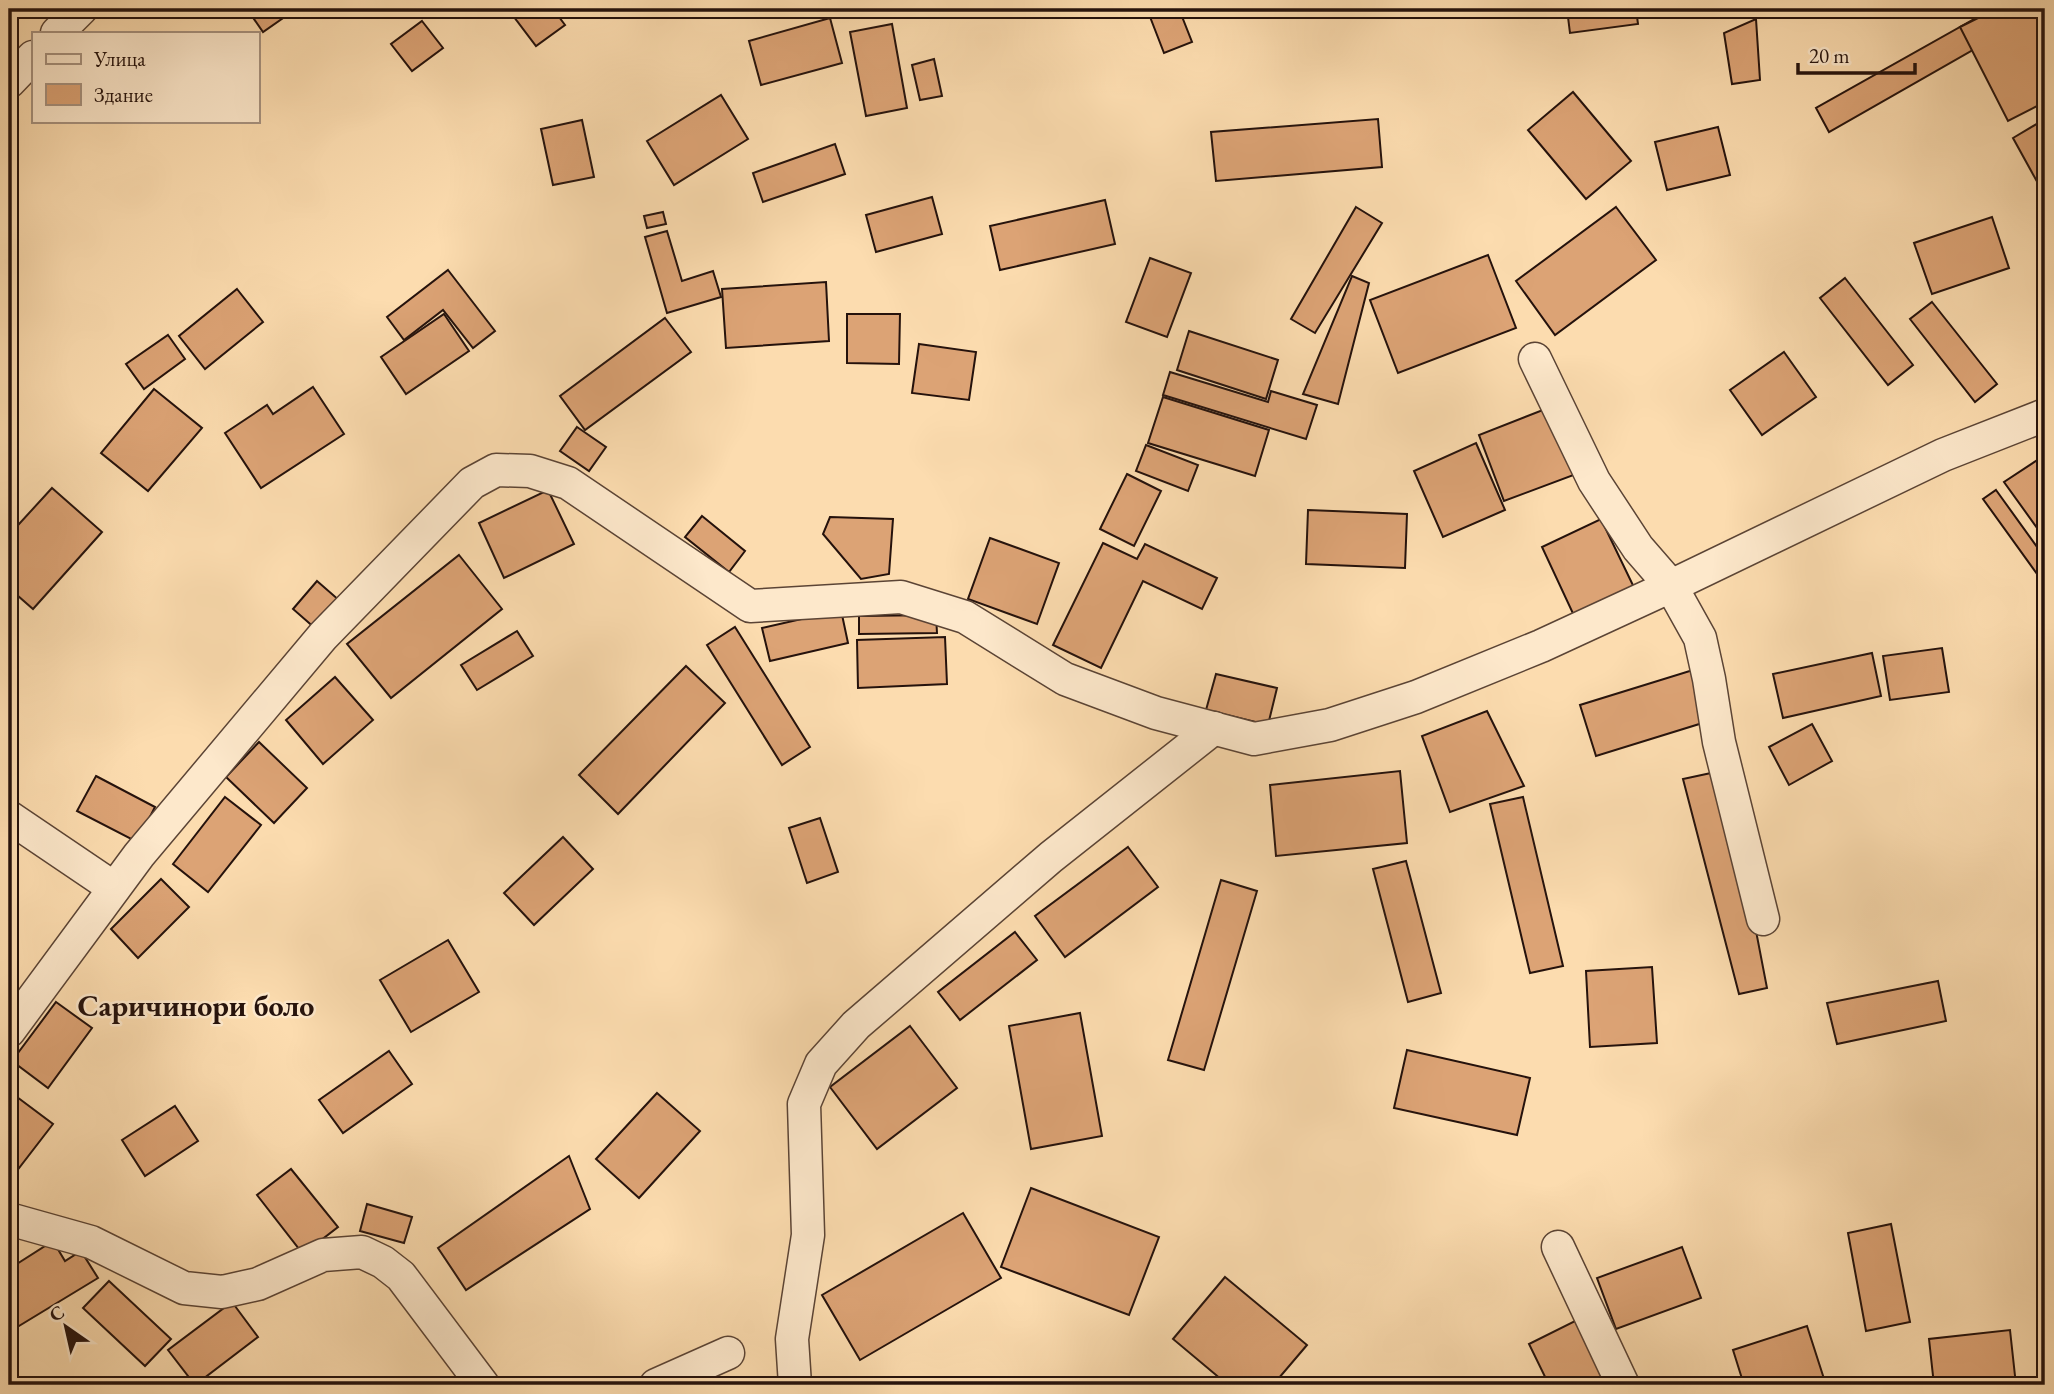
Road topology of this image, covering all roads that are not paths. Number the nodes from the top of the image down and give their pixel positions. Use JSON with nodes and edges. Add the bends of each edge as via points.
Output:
{"nodes":[{"id":1,"x":81,"y":9,"type":"edge"},
{"id":2,"x":58,"y":32,"type":"edge"},
{"id":3,"x":32,"y":58,"type":"edge"},
{"id":4,"x":9,"y":82,"type":"edge"},
{"id":5,"x":1535,"y":359,"type":"dead end"},
{"id":6,"x":2045,"y":415,"type":"edge"},
{"id":7,"x":1671,"y":586,"type":"junction"},
{"id":8,"x":1214,"y":728,"type":"junction"},
{"id":9,"x":9,"y":817,"type":"edge"},
{"id":10,"x":114,"y":888,"type":"junction"},
{"id":11,"x":1763,"y":919,"type":"dead end"},
{"id":12,"x":9,"y":1031,"type":"edge"},
{"id":13,"x":22,"y":1223,"type":"edge"},
{"id":14,"x":9,"y":1246,"type":"edge"},
{"id":15,"x":1558,"y":1247,"type":"dead end"},
{"id":16,"x":728,"y":1353,"type":"dead end"},
{"id":17,"x":484,"y":1385,"type":"edge"},
{"id":18,"x":656,"y":1385,"type":"edge"},
{"id":19,"x":794,"y":1385,"type":"edge"},
{"id":20,"x":1623,"y":1385,"type":"edge"}],
"edges":[{"from":1,"to":2,"type":"street"},
{"from":3,"to":4,"type":"street"},
{"from":5,"to":7,"type":"street","via":[[1594,481],[1638,548]]},
{"from":6,"to":7,"type":"street","via":[[1943,455]]},
{"from":7,"to":8,"type":"street","via":[[1441,687],[1330,725],[1254,739]]},
{"from":7,"to":11,"type":"street","via":[[1700,638],[1719,742]]},
{"from":8,"to":10,"type":"street","via":[[1156,713],[1065,679],[965,617],[901,597],[750,606],[568,483],[530,471],[496,470],[472,483],[323,636]]},
{"from":8,"to":19,"type":"street","via":[[1041,866],[856,1025],[821,1064],[804,1104],[808,1235],[792,1339]]},
{"from":9,"to":10,"type":"street"},
{"from":10,"to":12,"type":"street"},
{"from":13,"to":14,"type":"street"},
{"from":13,"to":17,"type":"street","via":[[91,1242],[184,1288],[222,1292],[258,1284],[323,1255],[362,1252],[401,1276]]},
{"from":15,"to":20,"type":"street"},
{"from":16,"to":18,"type":"street"}]}
